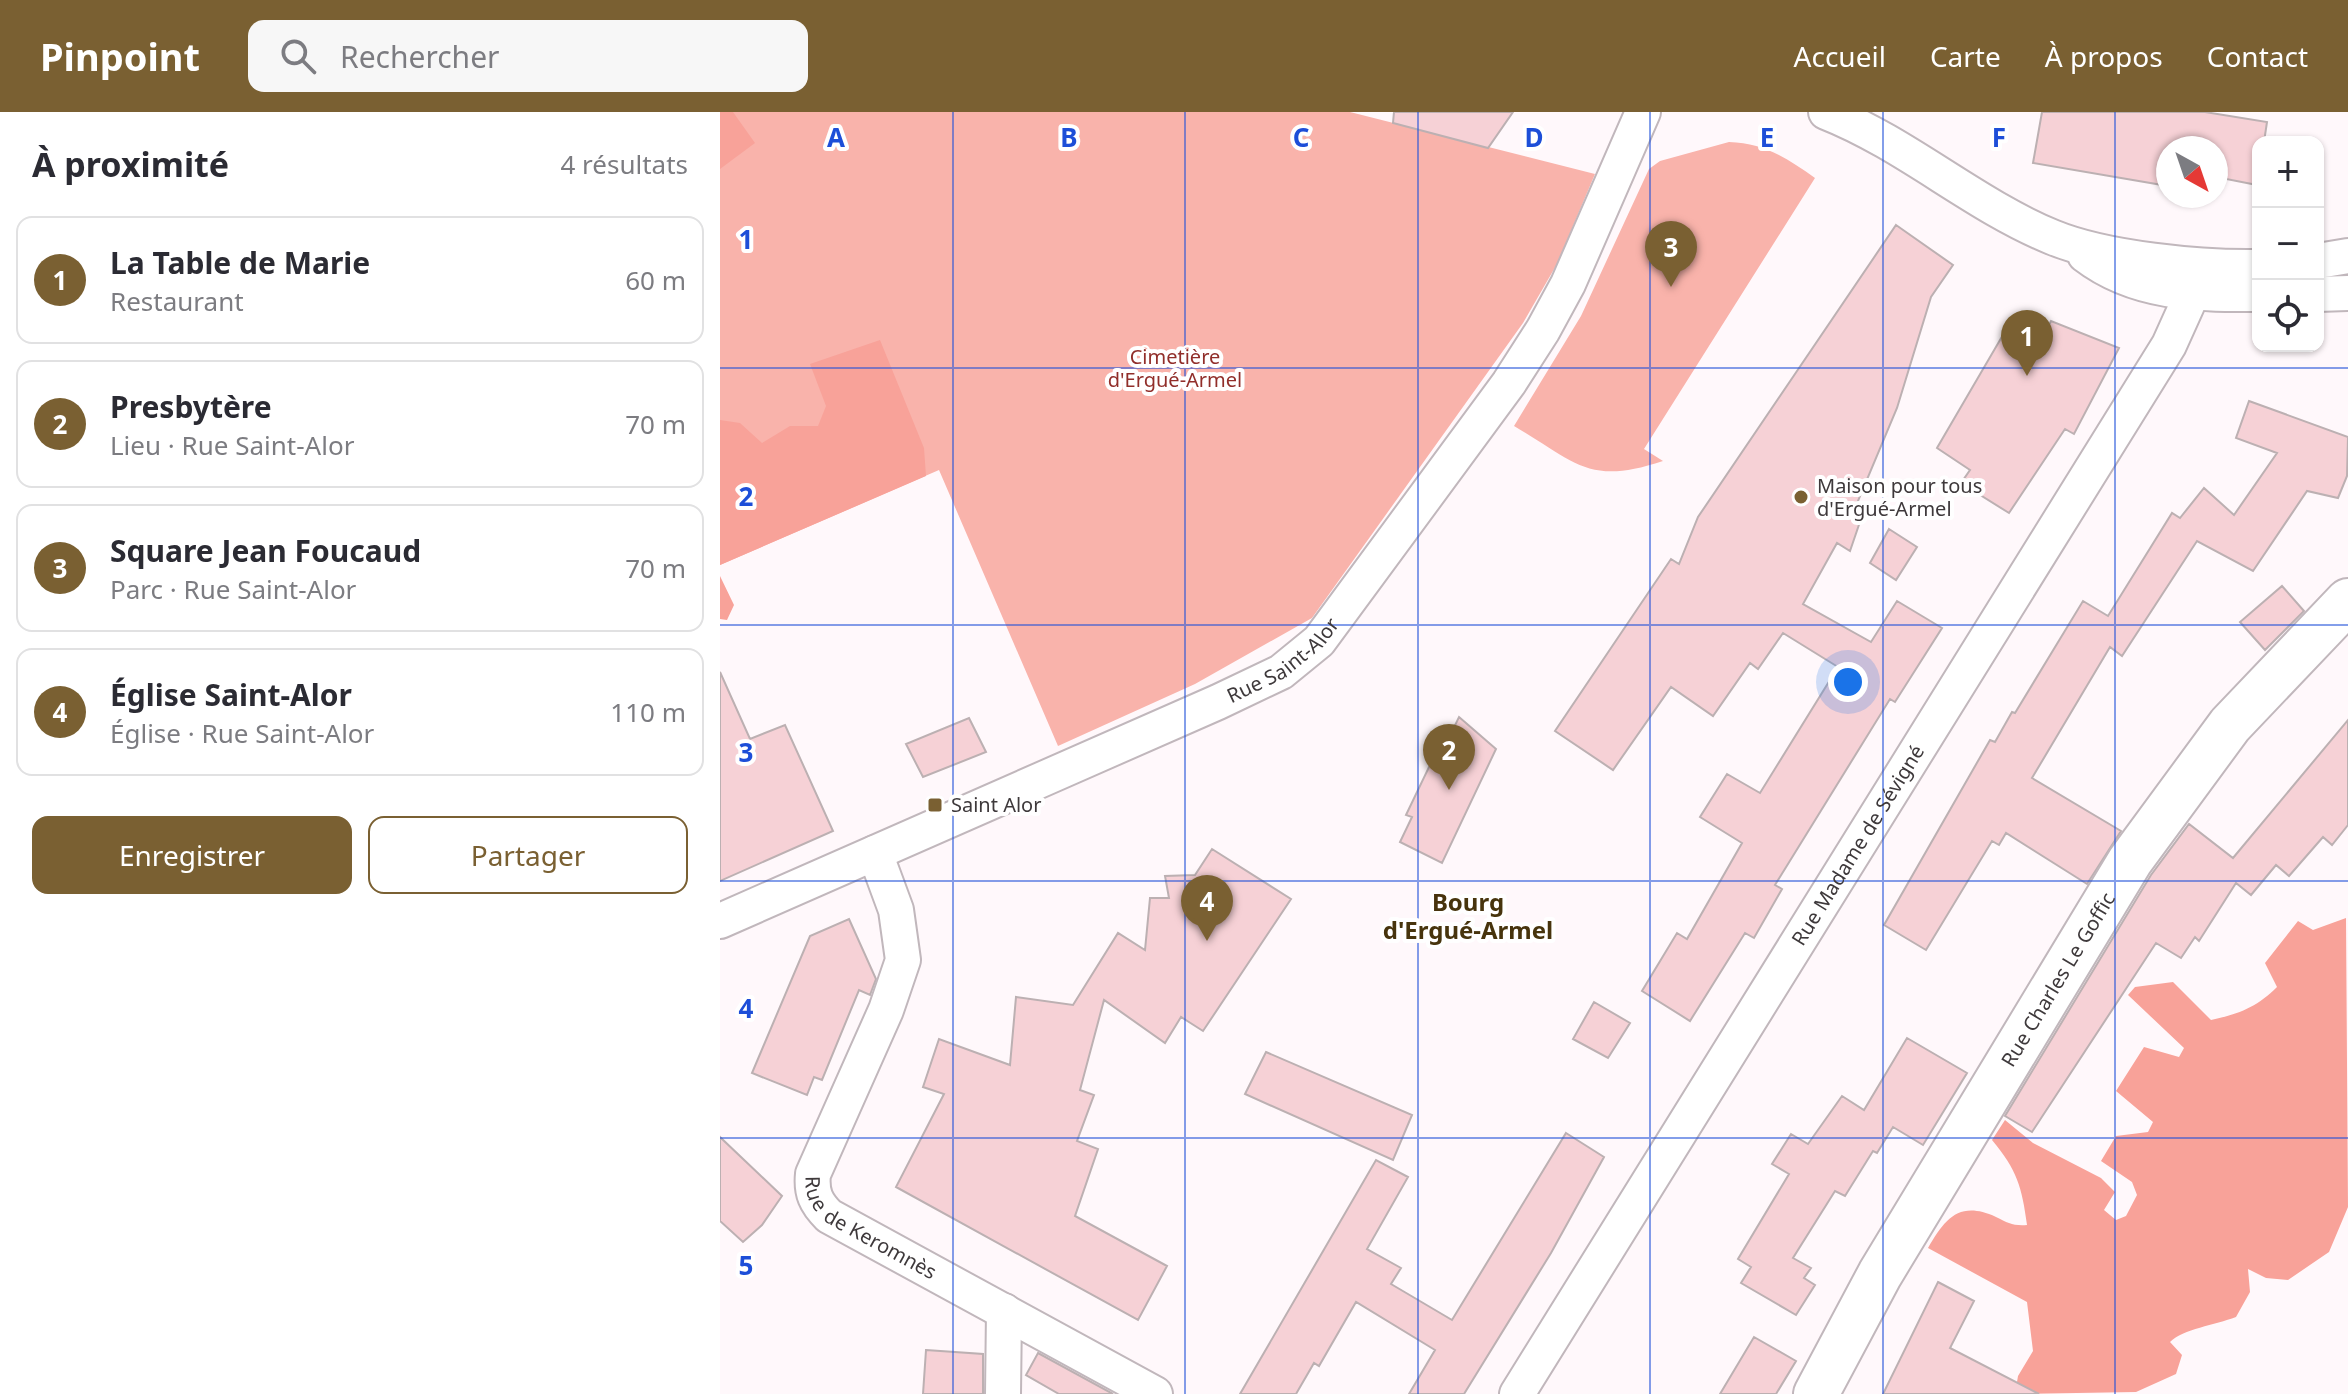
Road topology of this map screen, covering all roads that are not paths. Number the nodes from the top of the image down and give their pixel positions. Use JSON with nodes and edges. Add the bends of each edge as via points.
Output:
{"nodes":[{"id":1,"x":1643,"y":112,"type":"edge"},
{"id":2,"x":1659,"y":112,"type":"edge"},
{"id":3,"x":1826,"y":112,"type":"edge"},
{"id":4,"x":1627,"y":151,"type":"junction"},
{"id":5,"x":2348,"y":256,"type":"edge"},
{"id":6,"x":2324,"y":260,"type":"edge"},
{"id":7,"x":2246,"y":268,"type":"edge"},
{"id":8,"x":2187,"y":278,"type":"junction"},
{"id":9,"x":2252,"y":293,"type":"edge"},
{"id":10,"x":2348,"y":293,"type":"edge"},
{"id":11,"x":2324,"y":294,"type":"edge"},
{"id":12,"x":2348,"y":601,"type":"edge"},
{"id":13,"x":875,"y":853,"type":"junction"},
{"id":14,"x":720,"y":921,"type":"edge"},
{"id":15,"x":1004,"y":1311,"type":"junction"},
{"id":16,"x":1003,"y":1394,"type":"edge"},
{"id":17,"x":1155,"y":1394,"type":"edge"},
{"id":18,"x":1517,"y":1394,"type":"edge"},
{"id":19,"x":1816,"y":1394,"type":"edge"}],
"edges":[{"from":1,"to":4,"type":"street","name":"Rue Saint-Alor"},
{"from":2,"to":4,"type":"street","name":"Rue Saint-Alor"},
{"from":3,"to":8,"type":"street","via":[[1874,132],[2116,274],[2152,287]]},
{"from":4,"to":13,"type":"street","name":"Rue Saint-Alor","via":[[1568,284],[1528,356],[1347,607],[1306,655],[1218,702]]},
{"from":5,"to":6,"type":"street"},
{"from":7,"to":8,"type":"street"},
{"from":8,"to":9,"type":"street"},
{"from":8,"to":18,"type":"street","name":"Rue Madame de Sévigné","via":[[2189,307],[2169,345]]},
{"from":10,"to":11,"type":"street"},
{"from":12,"to":19,"type":"street","name":"Rue Charles Le Goffic","via":[[2230,725],[2130,861],[1904,1234]]},
{"from":13,"to":14,"type":"street","name":"Rue Saint-Alor"},
{"from":13,"to":15,"type":"street","name":"Rue de Keromnès","via":[[896,910],[903,960],[811,1189],[829,1216]]},
{"from":15,"to":16,"type":"street"},
{"from":15,"to":17,"type":"street","name":"Rue de Keromnès"}]}
